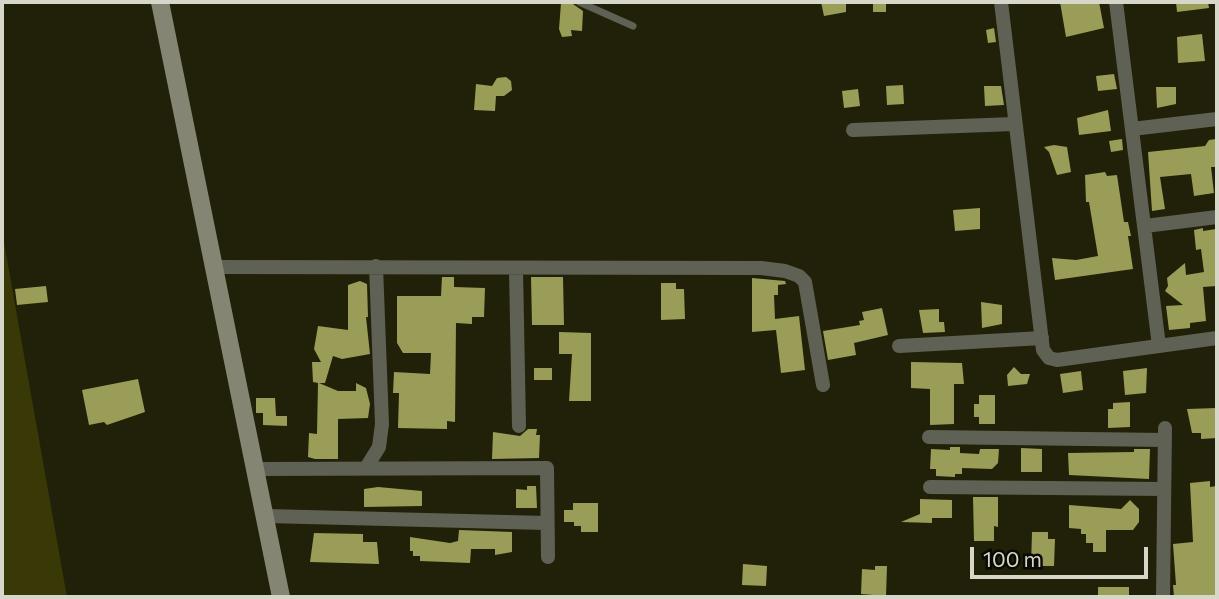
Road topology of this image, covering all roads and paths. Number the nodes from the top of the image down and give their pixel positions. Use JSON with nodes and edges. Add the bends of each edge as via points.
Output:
{"nodes":[{"id":1,"x":160,"y":2,"type":"edge"},
{"id":2,"x":579,"y":2,"type":"edge"},
{"id":3,"x":1001,"y":2,"type":"edge"},
{"id":4,"x":1116,"y":2,"type":"edge"},
{"id":5,"x":633,"y":26,"type":"dead end"},
{"id":6,"x":1217,"y":119,"type":"edge"},
{"id":7,"x":1014,"y":124,"type":"junction"},
{"id":8,"x":1132,"y":129,"type":"junction"},
{"id":9,"x":853,"y":130,"type":"dead end"},
{"id":10,"x":1217,"y":217,"type":"edge"},
{"id":11,"x":1144,"y":226,"type":"junction"},
{"id":12,"x":376,"y":266,"type":"junction"},
{"id":13,"x":213,"y":267,"type":"junction"},
{"id":14,"x":516,"y":270,"type":"junction"},
{"id":15,"x":1042,"y":338,"type":"junction"},
{"id":16,"x":1217,"y":338,"type":"edge"},
{"id":17,"x":899,"y":346,"type":"dead end"},
{"id":18,"x":1159,"y":346,"type":"junction"},
{"id":19,"x":823,"y":385,"type":"dead end"},
{"id":20,"x":519,"y":426,"type":"dead end"},
{"id":21,"x":929,"y":437,"type":"dead end"},
{"id":22,"x":366,"y":468,"type":"junction"},
{"id":23,"x":257,"y":469,"type":"junction"},
{"id":24,"x":930,"y":487,"type":"dead end"},
{"id":25,"x":1164,"y":489,"type":"junction"},
{"id":26,"x":265,"y":516,"type":"junction"},
{"id":27,"x":546,"y":523,"type":"junction"},
{"id":28,"x":548,"y":557,"type":"dead end"},
{"id":29,"x":281,"y":597,"type":"edge"},
{"id":30,"x":1163,"y":597,"type":"edge"}],
"edges":[{"from":1,"to":13,"type":"street"},
{"from":2,"to":5,"type":"lane"},
{"from":3,"to":7,"type":"street"},
{"from":4,"to":8,"type":"street"},
{"from":6,"to":8,"type":"street"},
{"from":7,"to":9,"type":"street"},
{"from":7,"to":15,"type":"street"},
{"from":8,"to":11,"type":"street"},
{"from":10,"to":11,"type":"street"},
{"from":11,"to":18,"type":"street"},
{"from":12,"to":13,"type":"street"},
{"from":12,"to":14,"type":"street"},
{"from":12,"to":22,"type":"street","via":[[382,424],[379,447]]},
{"from":13,"to":23,"type":"street"},
{"from":14,"to":19,"type":"street","via":[[761,268],[799,276],[805,282]]},
{"from":14,"to":20,"type":"street"},
{"from":15,"to":17,"type":"street"},
{"from":15,"to":18,"type":"street","via":[[1043,350],[1057,360]]},
{"from":16,"to":18,"type":"street"},
{"from":21,"to":25,"type":"street","via":[[1165,434]]},
{"from":22,"to":23,"type":"street"},
{"from":22,"to":27,"type":"street","via":[[547,468]]},
{"from":23,"to":26,"type":"street"},
{"from":24,"to":25,"type":"street"},
{"from":25,"to":30,"type":"street"},
{"from":26,"to":27,"type":"street"},
{"from":26,"to":29,"type":"street"},
{"from":27,"to":28,"type":"street"}]}
